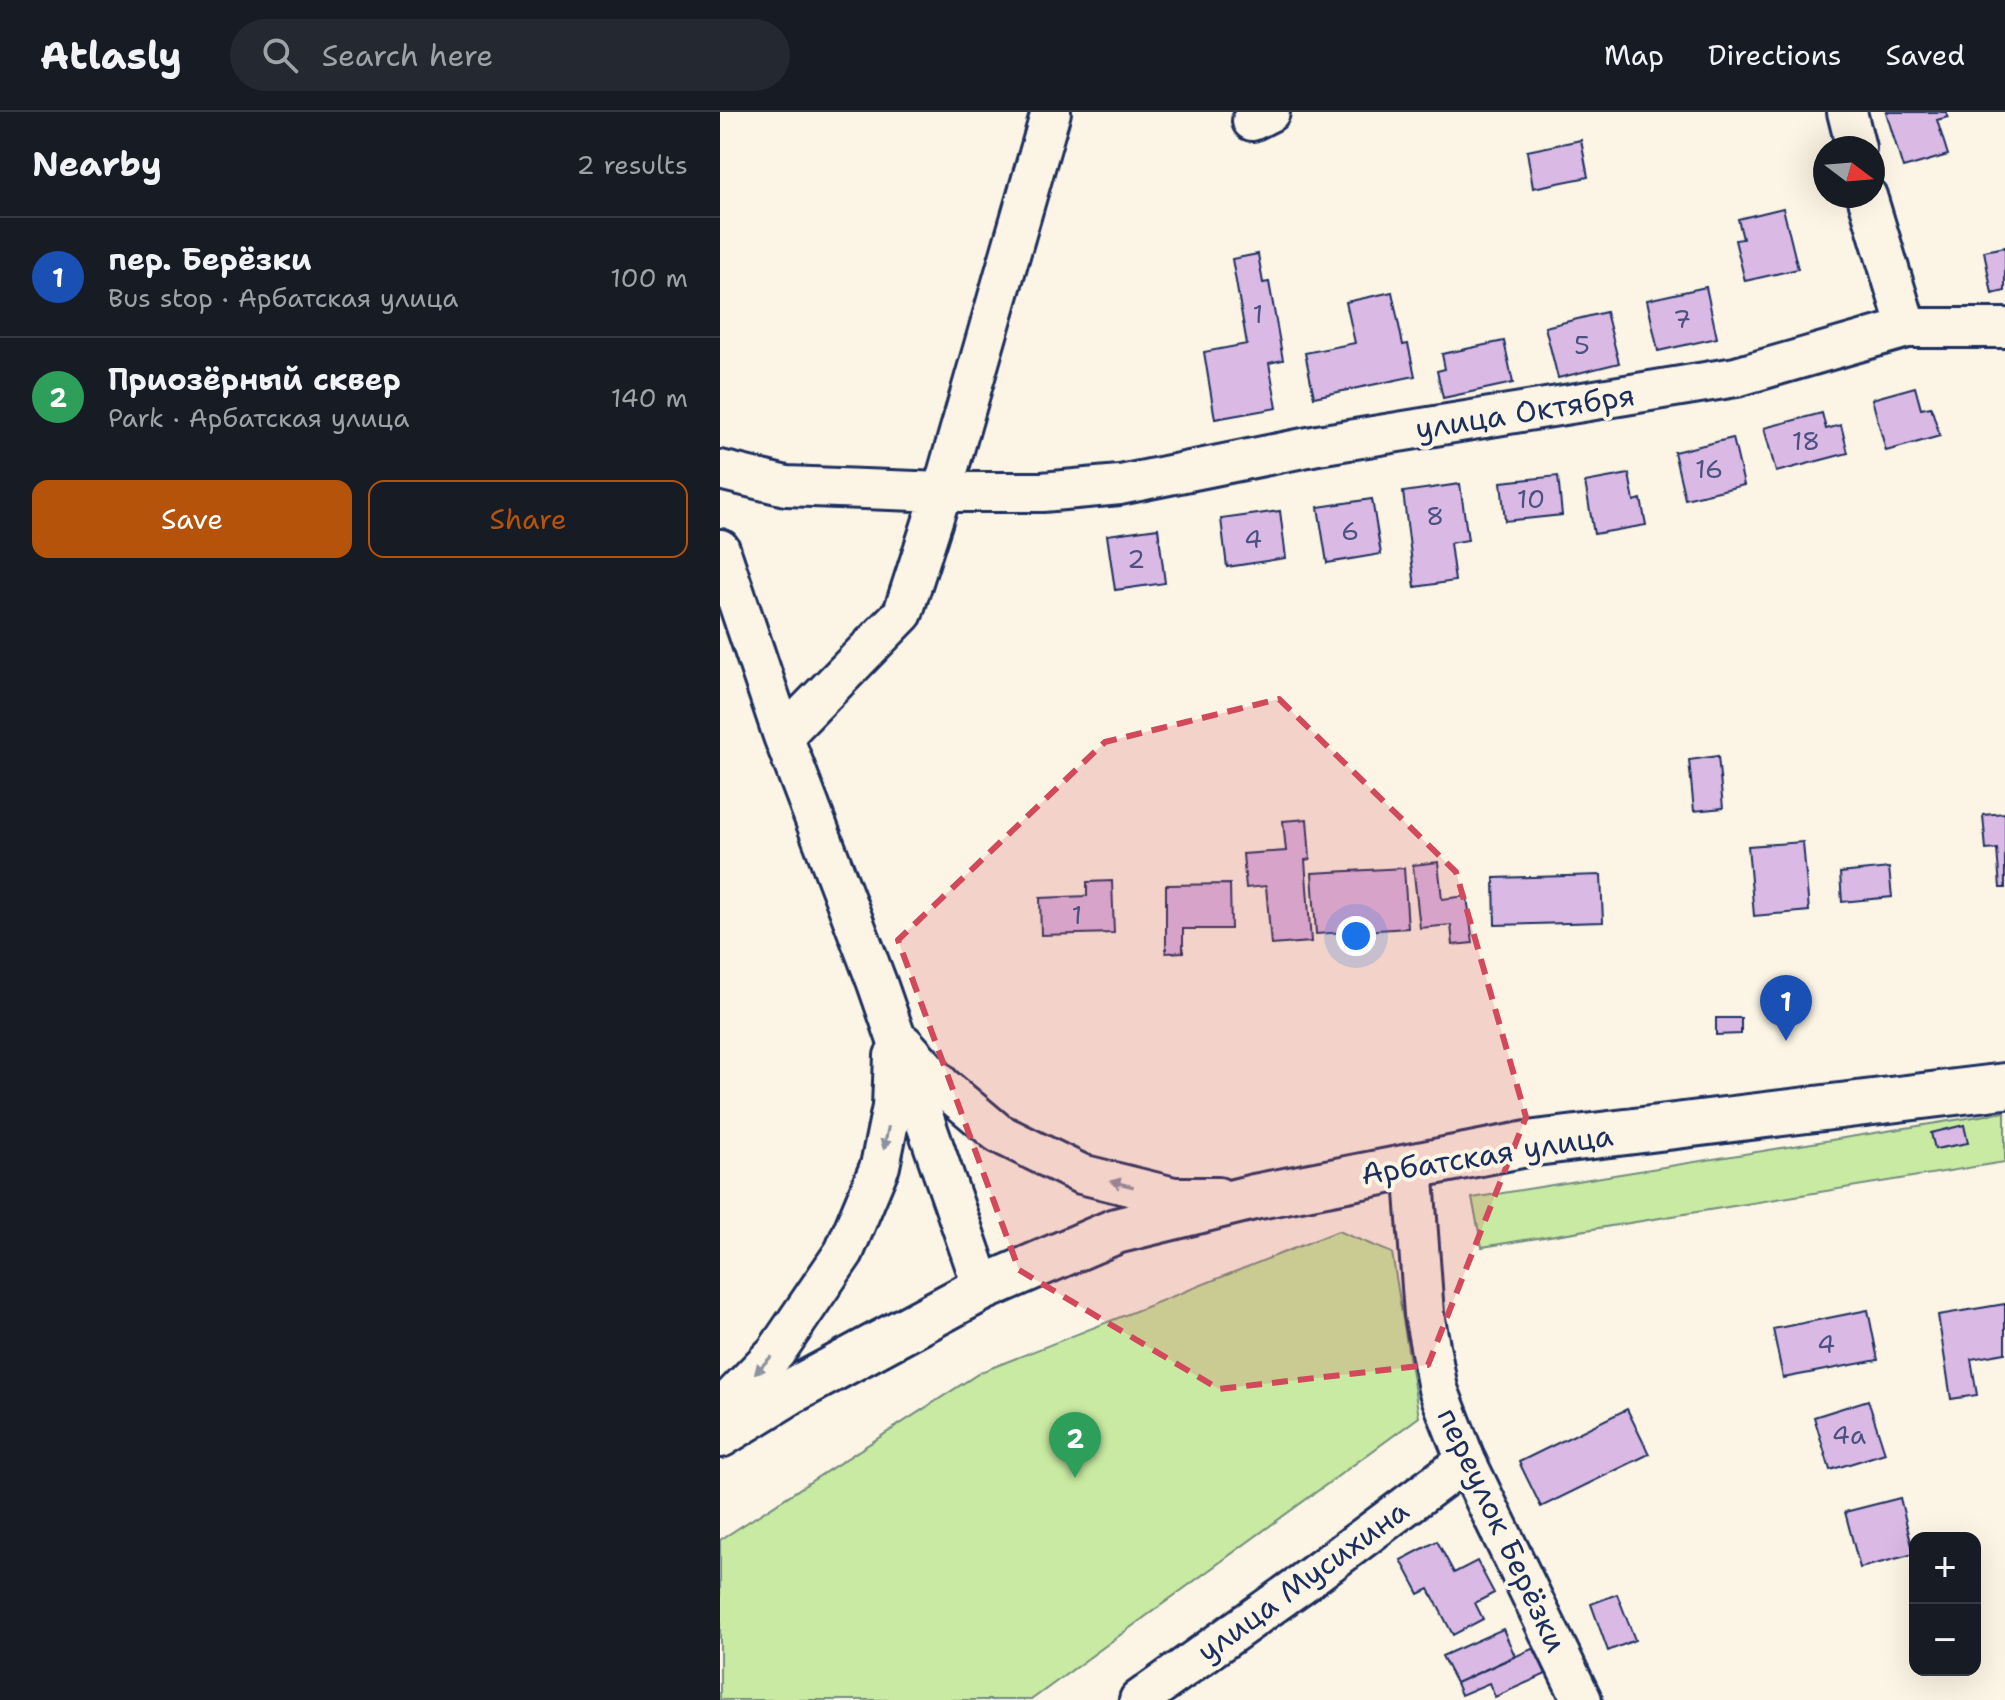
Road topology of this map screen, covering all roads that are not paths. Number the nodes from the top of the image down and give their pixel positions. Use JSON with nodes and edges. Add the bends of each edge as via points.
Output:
{"nodes":[{"id":1,"x":1051,"y":112,"type":"edge"},
{"id":2,"x":1847,"y":112,"type":"edge"},
{"id":3,"x":1853,"y":136,"type":"edge"},
{"id":4,"x":1871,"y":208,"type":"edge"},
{"id":5,"x":1907,"y":328,"type":"junction"},
{"id":6,"x":2005,"y":328,"type":"edge"},
{"id":7,"x":720,"y":470,"type":"edge"},
{"id":8,"x":942,"y":492,"type":"junction"},
{"id":9,"x":720,"y":549,"type":"edge"},
{"id":10,"x":783,"y":736,"type":"junction"},
{"id":11,"x":894,"y":1033,"type":"junction"},
{"id":12,"x":2005,"y":1086,"type":"edge"},
{"id":13,"x":1413,"y":1165,"type":"junction"},
{"id":14,"x":1254,"y":1197,"type":"junction"},
{"id":15,"x":983,"y":1288,"type":"junction"},
{"id":16,"x":720,"y":1410,"type":"edge"},
{"id":17,"x":720,"y":1435,"type":"edge"},
{"id":18,"x":1466,"y":1461,"type":"junction"},
{"id":19,"x":1139,"y":1700,"type":"edge"},
{"id":20,"x":1582,"y":1700,"type":"edge"}],
"edges":[{"from":1,"to":8,"type":"street"},
{"from":2,"to":3,"type":"street"},
{"from":4,"to":5,"type":"street"},
{"from":5,"to":6,"type":"street","name":"улица Октября"},
{"from":5,"to":8,"type":"street","name":"улица Октября","via":[[1736,377],[1318,445],[1120,485]]},
{"from":7,"to":8,"type":"street","name":"улица Октября","via":[[786,486]]},
{"from":8,"to":10,"type":"street","via":[[903,613]]},
{"from":9,"to":10,"type":"street"},
{"from":10,"to":11,"type":"street"},
{"from":14,"to":11,"type":"street","one_way":true,"via":[[1174,1197],[1081,1174],[998,1133],[942,1086]]},
{"from":11,"to":15,"type":"street"},
{"from":11,"to":16,"type":"street","one_way":true,"via":[[892,1107],[880,1166],[844,1252],[776,1352]]},
{"from":12,"to":13,"type":"main road","name":"Арбатская улица","via":[[1527,1144]]},
{"from":13,"to":14,"type":"main road","name":"Арбатская улица"},
{"from":13,"to":18,"type":"street","name":"переулок Берёзки","via":[[1424,1314],[1438,1389]]},
{"from":14,"to":15,"type":"main road","name":"Арбатская улица","via":[[1116,1231]]},
{"from":15,"to":17,"type":"main road","name":"Арбатская улица"},
{"from":18,"to":19,"type":"street","name":"улица Мусихина"},
{"from":18,"to":20,"type":"street","name":"переулок Берёзки"}]}
